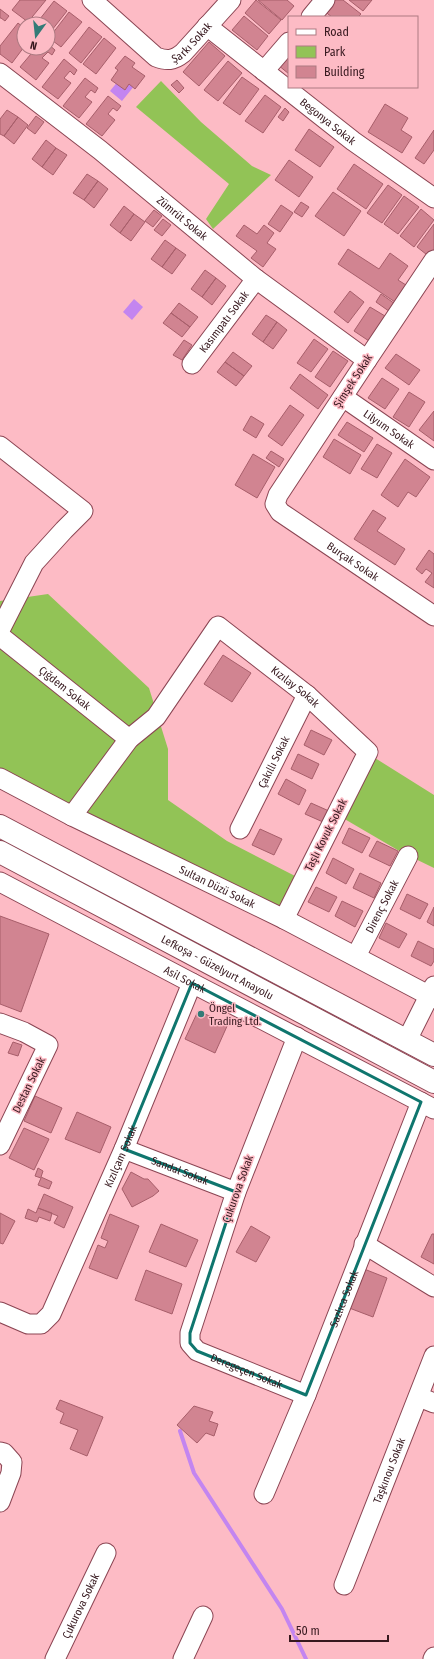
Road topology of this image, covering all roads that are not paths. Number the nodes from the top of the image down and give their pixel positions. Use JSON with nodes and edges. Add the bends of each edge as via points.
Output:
{"nodes":[{"id":1,"x":92,"y":0,"type":"edge"},
{"id":2,"x":230,"y":0,"type":"edge"},
{"id":3,"x":325,"y":0,"type":"edge"},
{"id":4,"x":312,"y":16,"type":"edge"},
{"id":5,"x":207,"y":26,"type":"junction"},
{"id":6,"x":288,"y":43,"type":"edge"},
{"id":7,"x":264,"y":71,"type":"junction"},
{"id":8,"x":0,"y":73,"type":"edge"},
{"id":9,"x":434,"y":198,"type":"edge"},
{"id":10,"x":434,"y":260,"type":"edge"},
{"id":11,"x":256,"y":279,"type":"junction"},
{"id":12,"x":367,"y":360,"type":"junction"},
{"id":13,"x":192,"y":364,"type":"dead end"},
{"id":14,"x":343,"y":397,"type":"junction"},
{"id":15,"x":0,"y":446,"type":"edge"},
{"id":16,"x":434,"y":460,"type":"edge"},
{"id":17,"x":275,"y":504,"type":"joint"},
{"id":18,"x":434,"y":616,"type":"edge"},
{"id":19,"x":0,"y":630,"type":"edge"},
{"id":20,"x":0,"y":636,"type":"edge"},
{"id":21,"x":307,"y":695,"type":"junction"},
{"id":22,"x":129,"y":739,"type":"junction"},
{"id":23,"x":368,"y":752,"type":"joint"},
{"id":24,"x":0,"y":778,"type":"edge"},
{"id":25,"x":72,"y":816,"type":"junction"},
{"id":26,"x":0,"y":826,"type":"edge"},
{"id":27,"x":240,"y":829,"type":"dead end"},
{"id":28,"x":0,"y":852,"type":"edge"},
{"id":29,"x":408,"y":856,"type":"dead end"},
{"id":30,"x":0,"y":882,"type":"edge"},
{"id":31,"x":284,"y":919,"type":"junction"},
{"id":32,"x":356,"y":956,"type":"junction"},
{"id":33,"x":192,"y":983,"type":"junction"},
{"id":34,"x":432,"y":993,"type":"edge"},
{"id":35,"x":0,"y":1023,"type":"edge"},
{"id":36,"x":297,"y":1037,"type":"junction"},
{"id":37,"x":407,"y":1040,"type":"junction"},
{"id":38,"x":434,"y":1055,"type":"edge"},
{"id":39,"x":434,"y":1082,"type":"edge"},
{"id":40,"x":427,"y":1105,"type":"edge"},
{"id":41,"x":0,"y":1145,"type":"edge"},
{"id":42,"x":124,"y":1149,"type":"junction"},
{"id":43,"x":236,"y":1192,"type":"junction"},
{"id":44,"x":364,"y":1244,"type":"junction"},
{"id":45,"x":434,"y":1287,"type":"edge"},
{"id":46,"x":0,"y":1312,"type":"edge"},
{"id":47,"x":190,"y":1343,"type":"joint"},
{"id":48,"x":434,"y":1356,"type":"edge"},
{"id":49,"x":306,"y":1395,"type":"junction"},
{"id":50,"x":426,"y":1400,"type":"edge"},
{"id":51,"x":6,"y":1457,"type":"edge"},
{"id":52,"x":264,"y":1494,"type":"dead end"},
{"id":53,"x":0,"y":1502,"type":"edge"},
{"id":54,"x":106,"y":1553,"type":"dead end"},
{"id":55,"x":344,"y":1585,"type":"dead end"},
{"id":56,"x":203,"y":1616,"type":"dead end"},
{"id":57,"x":55,"y":1659,"type":"edge"},
{"id":58,"x":183,"y":1659,"type":"edge"}],
"edges":[{"from":1,"to":5,"type":"street","name":"Şarkı Sokak","via":[[156,56],[165,60],[173,60],[183,53]]},
{"from":2,"to":5,"type":"street","name":"Şarkı Sokak"},
{"from":3,"to":4,"type":"street"},
{"from":5,"to":7,"type":"street","name":"Begonya Sokak"},
{"from":6,"to":7,"type":"street"},
{"from":7,"to":9,"type":"street","name":"Begonya Sokak","via":[[354,142]]},
{"from":8,"to":11,"type":"street","name":"Zümrüt Sokak","via":[[100,150]]},
{"from":10,"to":12,"type":"street","name":"Şimşek Sokak"},
{"from":11,"to":12,"type":"street","name":"Zümrüt Sokak"},
{"from":11,"to":13,"type":"street","name":"Kasımpatı Sokak"},
{"from":12,"to":14,"type":"street","name":"Şimşek Sokak"},
{"from":14,"to":16,"type":"street","name":"Lilyum Sokak"},
{"from":14,"to":17,"type":"street","name":"Şimşek Sokak","via":[[278,495]]},
{"from":15,"to":19,"type":"street","via":[[83,512],[34,563]]},
{"from":17,"to":18,"type":"street","name":"Burçak Sokak","via":[[280,512]]},
{"from":20,"to":22,"type":"street","name":"Çığdem Sokak"},
{"from":21,"to":22,"type":"street","name":"Kızılay Sokak","via":[[218,626],[156,717]]},
{"from":21,"to":23,"type":"street","name":"Kızılay Sokak"},
{"from":21,"to":27,"type":"street","name":"Çakıllı Sokak"},
{"from":22,"to":25,"type":"street"},
{"from":23,"to":31,"type":"street","name":"Taşlı Kovuk Sokak"},
{"from":24,"to":25,"type":"street","name":"Sultan Düzü Sokak"},
{"from":25,"to":31,"type":"street","name":"Sultan Düzü Sokak"},
{"from":26,"to":37,"type":"highway","name":"Lefkoşa - Güzelyurt Anayolu"},
{"from":28,"to":39,"type":"highway","name":"Lefkoşa - Güzelyurt Anayolu"},
{"from":29,"to":32,"type":"street","name":"Direnç Sokak"},
{"from":30,"to":33,"type":"street","name":"Asil Sokak"},
{"from":31,"to":32,"type":"street","name":"Sultan Düzü Sokak"},
{"from":32,"to":34,"type":"street","name":"Sultan Düzü Sokak"},
{"from":33,"to":36,"type":"street","name":"Asil Sokak"},
{"from":33,"to":42,"type":"street","name":"Kızılçam Sokak"},
{"from":34,"to":37,"type":"street"},
{"from":35,"to":41,"type":"street","name":"Destan Sokak","via":[[24,1032],[48,1046]]},
{"from":36,"to":40,"type":"street","name":"Asil Sokak"},
{"from":36,"to":43,"type":"street","name":"Çukurova Sokak"},
{"from":37,"to":38,"type":"highway","name":"Lefkoşa - Güzelyurt Anayolu"},
{"from":40,"to":44,"type":"street","name":"Sazlıca Sokak"},
{"from":42,"to":43,"type":"street","name":"Sandal Sokak"},
{"from":42,"to":46,"type":"street","name":"Kızılçam Sokak","via":[[51,1314],[41,1324],[28,1324]]},
{"from":43,"to":47,"type":"street","name":"Çukurova Sokak","via":[[190,1333]]},
{"from":44,"to":45,"type":"street"},
{"from":44,"to":49,"type":"street","name":"Sazlıca Sokak"},
{"from":47,"to":49,"type":"street","name":"Deregeçen Sokak","via":[[197,1351]]},
{"from":48,"to":50,"type":"street","name":"Taşkınou Sokak"},
{"from":49,"to":52,"type":"street","name":"Sazlıca Sokak"},
{"from":50,"to":55,"type":"street","name":"Taşkınou Sokak"},
{"from":51,"to":53,"type":"street","via":[[11,1473]]},
{"from":54,"to":57,"type":"street","name":"Çukurova Sokak"},
{"from":56,"to":58,"type":"street"}]}
